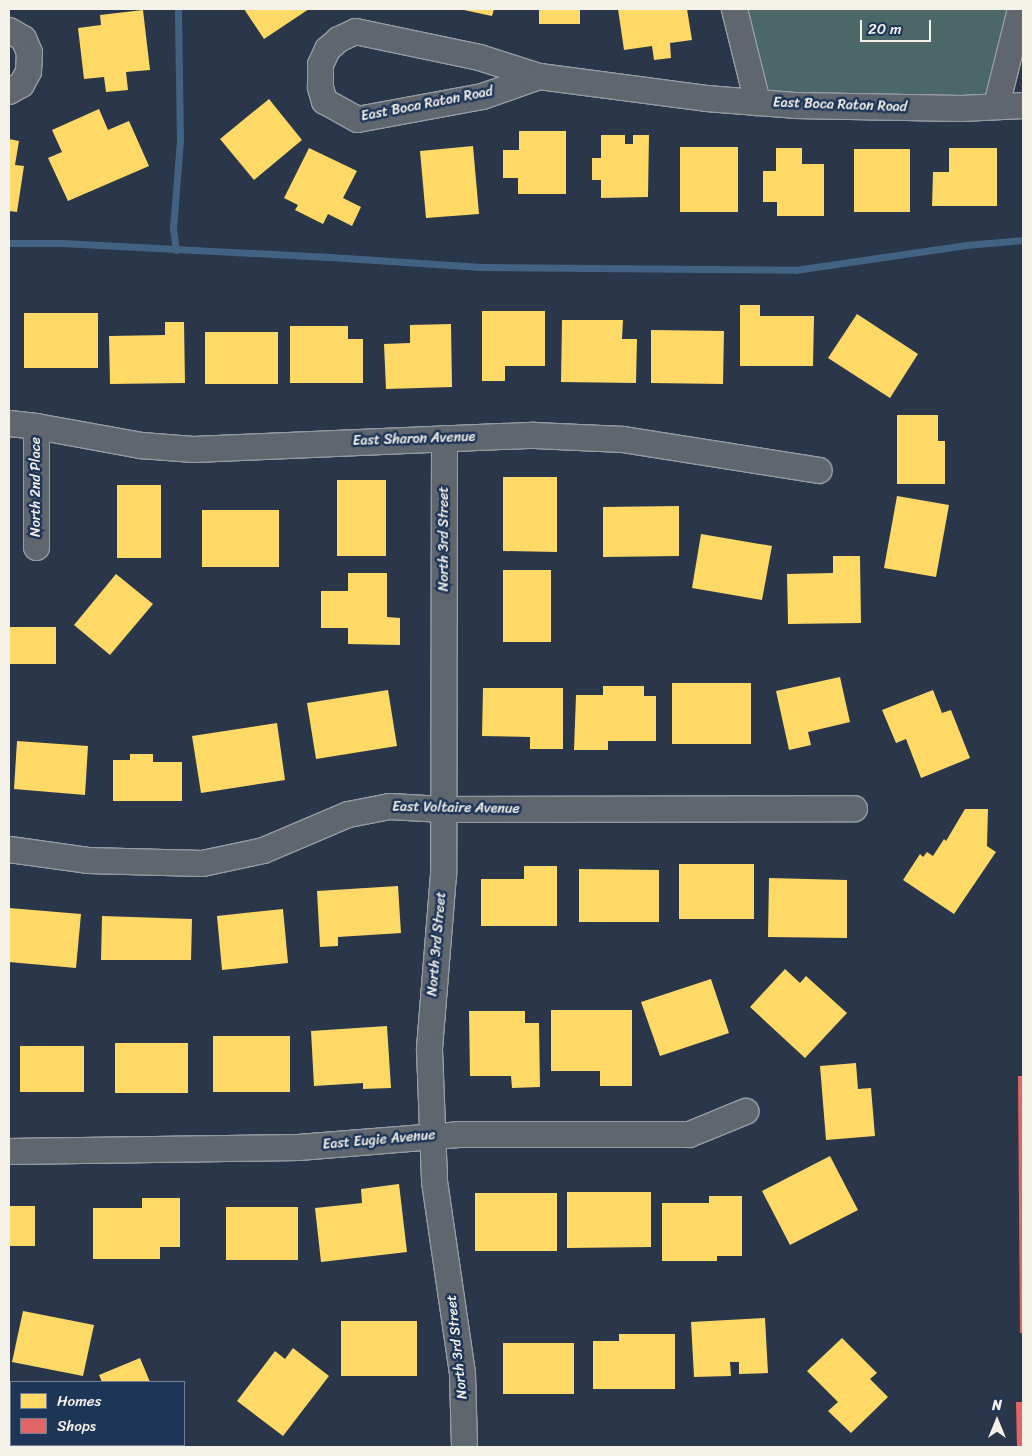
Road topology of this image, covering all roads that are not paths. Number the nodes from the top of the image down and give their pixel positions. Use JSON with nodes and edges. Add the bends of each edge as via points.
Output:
{"nodes":[{"id":1,"x":734,"y":9,"type":"edge"},
{"id":2,"x":1020,"y":9,"type":"edge"},
{"id":3,"x":9,"y":30,"type":"edge"},
{"id":4,"x":539,"y":76,"type":"junction"},
{"id":5,"x":9,"y":91,"type":"edge"},
{"id":6,"x":757,"y":102,"type":"junction"},
{"id":7,"x":996,"y":105,"type":"junction"},
{"id":8,"x":1023,"y":105,"type":"edge"},
{"id":9,"x":9,"y":423,"type":"edge"},
{"id":10,"x":36,"y":426,"type":"junction"},
{"id":11,"x":444,"y":438,"type":"junction"},
{"id":12,"x":819,"y":470,"type":"dead end"},
{"id":13,"x":36,"y":547,"type":"dead end"},
{"id":14,"x":854,"y":808,"type":"dead end"},
{"id":15,"x":443,"y":809,"type":"junction"},
{"id":16,"x":9,"y":849,"type":"edge"},
{"id":17,"x":745,"y":1111,"type":"dead end"},
{"id":18,"x":432,"y":1136,"type":"junction"},
{"id":19,"x":9,"y":1150,"type":"edge"},
{"id":20,"x":464,"y":1447,"type":"edge"}],
"edges":[{"from":1,"to":6,"type":"street"},
{"from":2,"to":7,"type":"street"},
{"from":3,"to":5,"type":"street","via":[[23,38],[29,52],[28,71],[22,84]]},
{"from":4,"to":4,"type":"street","name":"East Boca Raton Road","via":[[479,57],[355,31],[327,49],[320,64],[324,101],[357,119],[482,96]]},
{"from":4,"to":6,"type":"street","name":"East Boca Raton Road"},
{"from":6,"to":7,"type":"street","name":"East Boca Raton Road","via":[[942,108]]},
{"from":7,"to":8,"type":"street","name":"East Boca Raton Road"},
{"from":9,"to":10,"type":"street","name":"East Sharon Avenue"},
{"from":10,"to":11,"type":"street","name":"East Sharon Avenue","via":[[141,445],[192,449]]},
{"from":10,"to":13,"type":"street","name":"North 2nd Place"},
{"from":11,"to":12,"type":"street","name":"East Sharon Avenue","via":[[534,435],[623,440]]},
{"from":11,"to":15,"type":"street","name":"North 3rd Street"},
{"from":14,"to":15,"type":"street","name":"East Voltaire Avenue"},
{"from":15,"to":16,"type":"street","name":"East Voltaire Avenue","via":[[389,806],[348,814],[263,850],[202,863],[87,860]]},
{"from":15,"to":18,"type":"street","name":"North 3rd Street","via":[[443,874],[429,1049]]},
{"from":17,"to":18,"type":"street","name":"East Eugie Avenue","via":[[689,1134]]},
{"from":18,"to":19,"type":"street","name":"East Eugie Avenue","via":[[298,1147]]},
{"from":18,"to":20,"type":"street","name":"North 3rd Street","via":[[434,1181],[462,1374]]}]}
